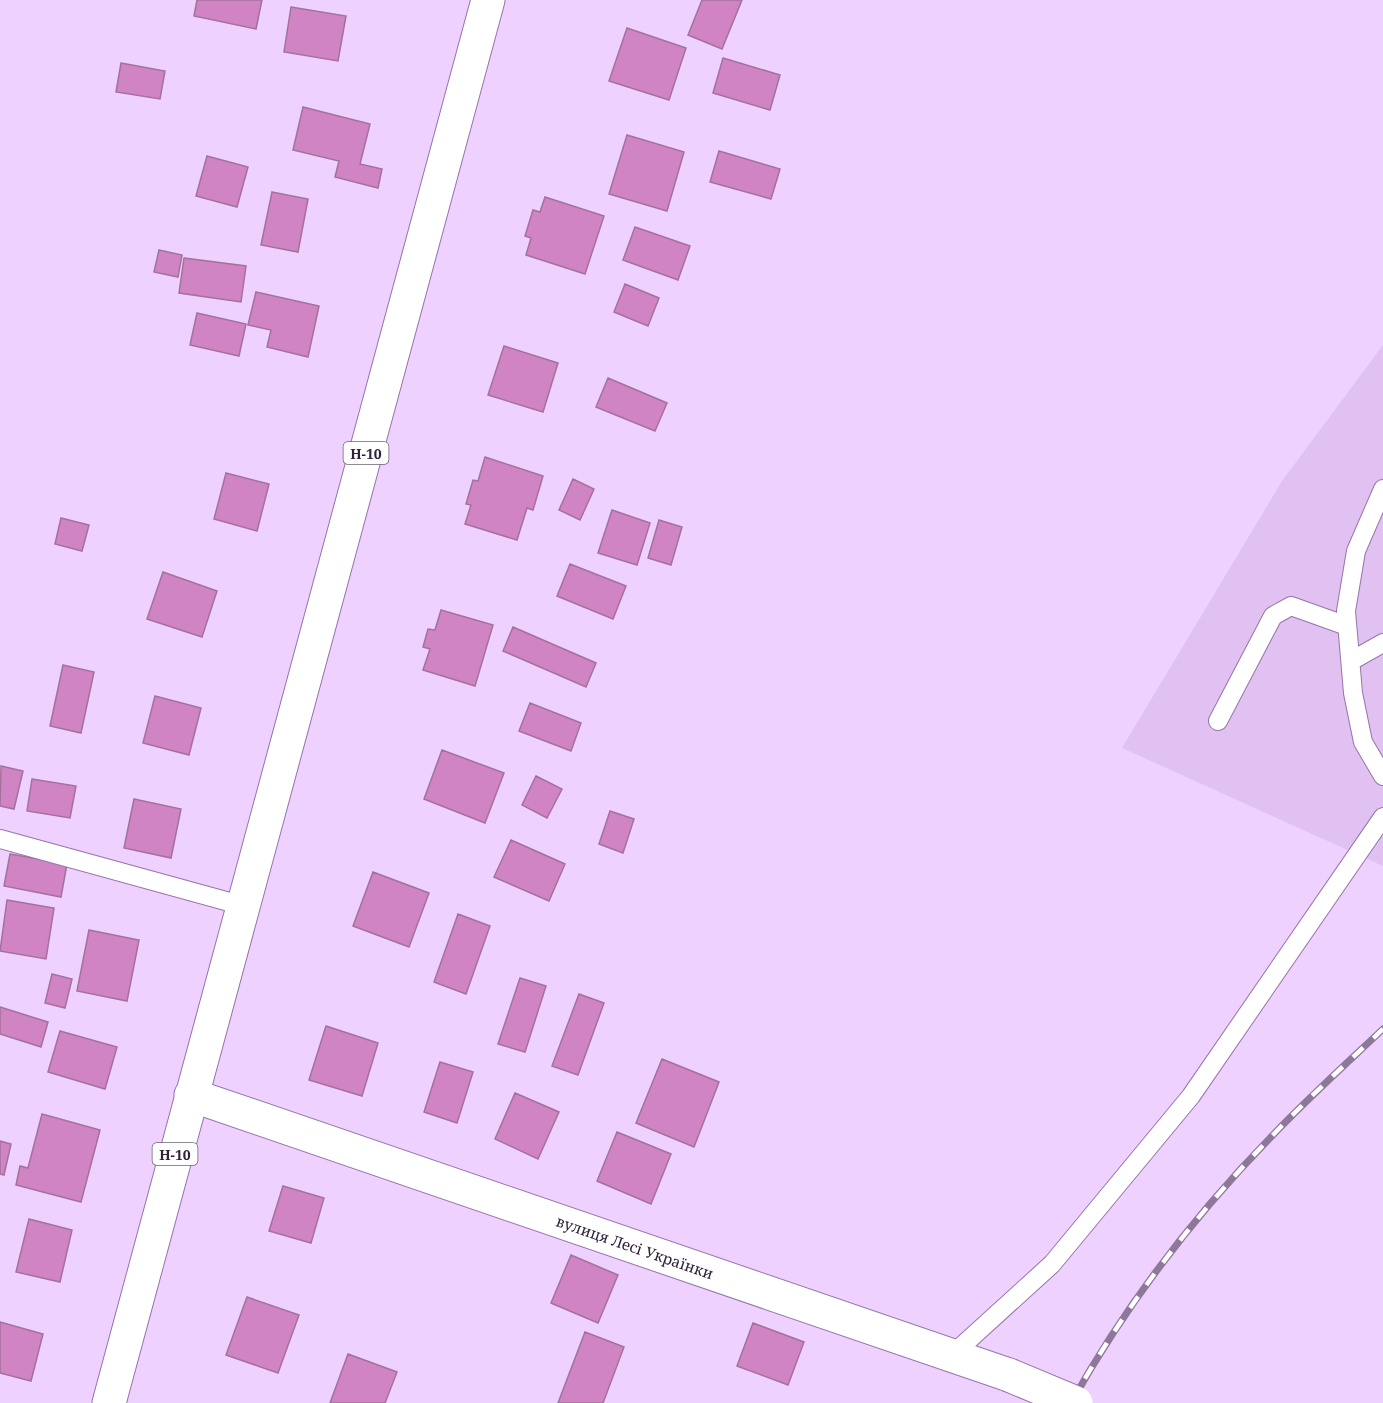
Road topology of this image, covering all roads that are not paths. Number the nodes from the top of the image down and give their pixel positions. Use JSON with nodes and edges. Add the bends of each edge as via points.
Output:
{"nodes":[{"id":1,"x":488,"y":0,"type":"edge"},
{"id":2,"x":1383,"y":489,"type":"edge"},
{"id":3,"x":1378,"y":508,"type":"edge"},
{"id":4,"x":1347,"y":626,"type":"junction"},
{"id":5,"x":1383,"y":643,"type":"edge"},
{"id":6,"x":1351,"y":661,"type":"junction"},
{"id":7,"x":1218,"y":721,"type":"dead end"},
{"id":8,"x":1383,"y":776,"type":"edge"},
{"id":9,"x":1383,"y":817,"type":"edge"},
{"id":10,"x":0,"y":839,"type":"edge"},
{"id":11,"x":244,"y":906,"type":"junction"},
{"id":12,"x":191,"y":1095,"type":"junction"},
{"id":13,"x":952,"y":1355,"type":"junction"},
{"id":14,"x":109,"y":1403,"type":"edge"},
{"id":15,"x":1076,"y":1403,"type":"edge"}],
"edges":[{"from":1,"to":11,"type":"main road","number":"Н-10"},
{"from":2,"to":3,"type":"lane"},
{"from":3,"to":4,"type":"lane","via":[[1356,551]]},
{"from":4,"to":6,"type":"lane"},
{"from":4,"to":7,"type":"lane","via":[[1291,606],[1273,616]]},
{"from":5,"to":6,"type":"lane"},
{"from":6,"to":8,"type":"lane","via":[[1363,742]]},
{"from":9,"to":13,"type":"lane","via":[[1191,1096],[1052,1264]]},
{"from":10,"to":11,"type":"lane"},
{"from":11,"to":12,"type":"main road","number":"Н-10"},
{"from":12,"to":13,"type":"main road","name":"вулиця Лесі Українки"},
{"from":12,"to":14,"type":"main road","number":"Н-10"},
{"from":13,"to":15,"type":"main road","name":"вулиця Лесі Українки","bridge":true}]}
